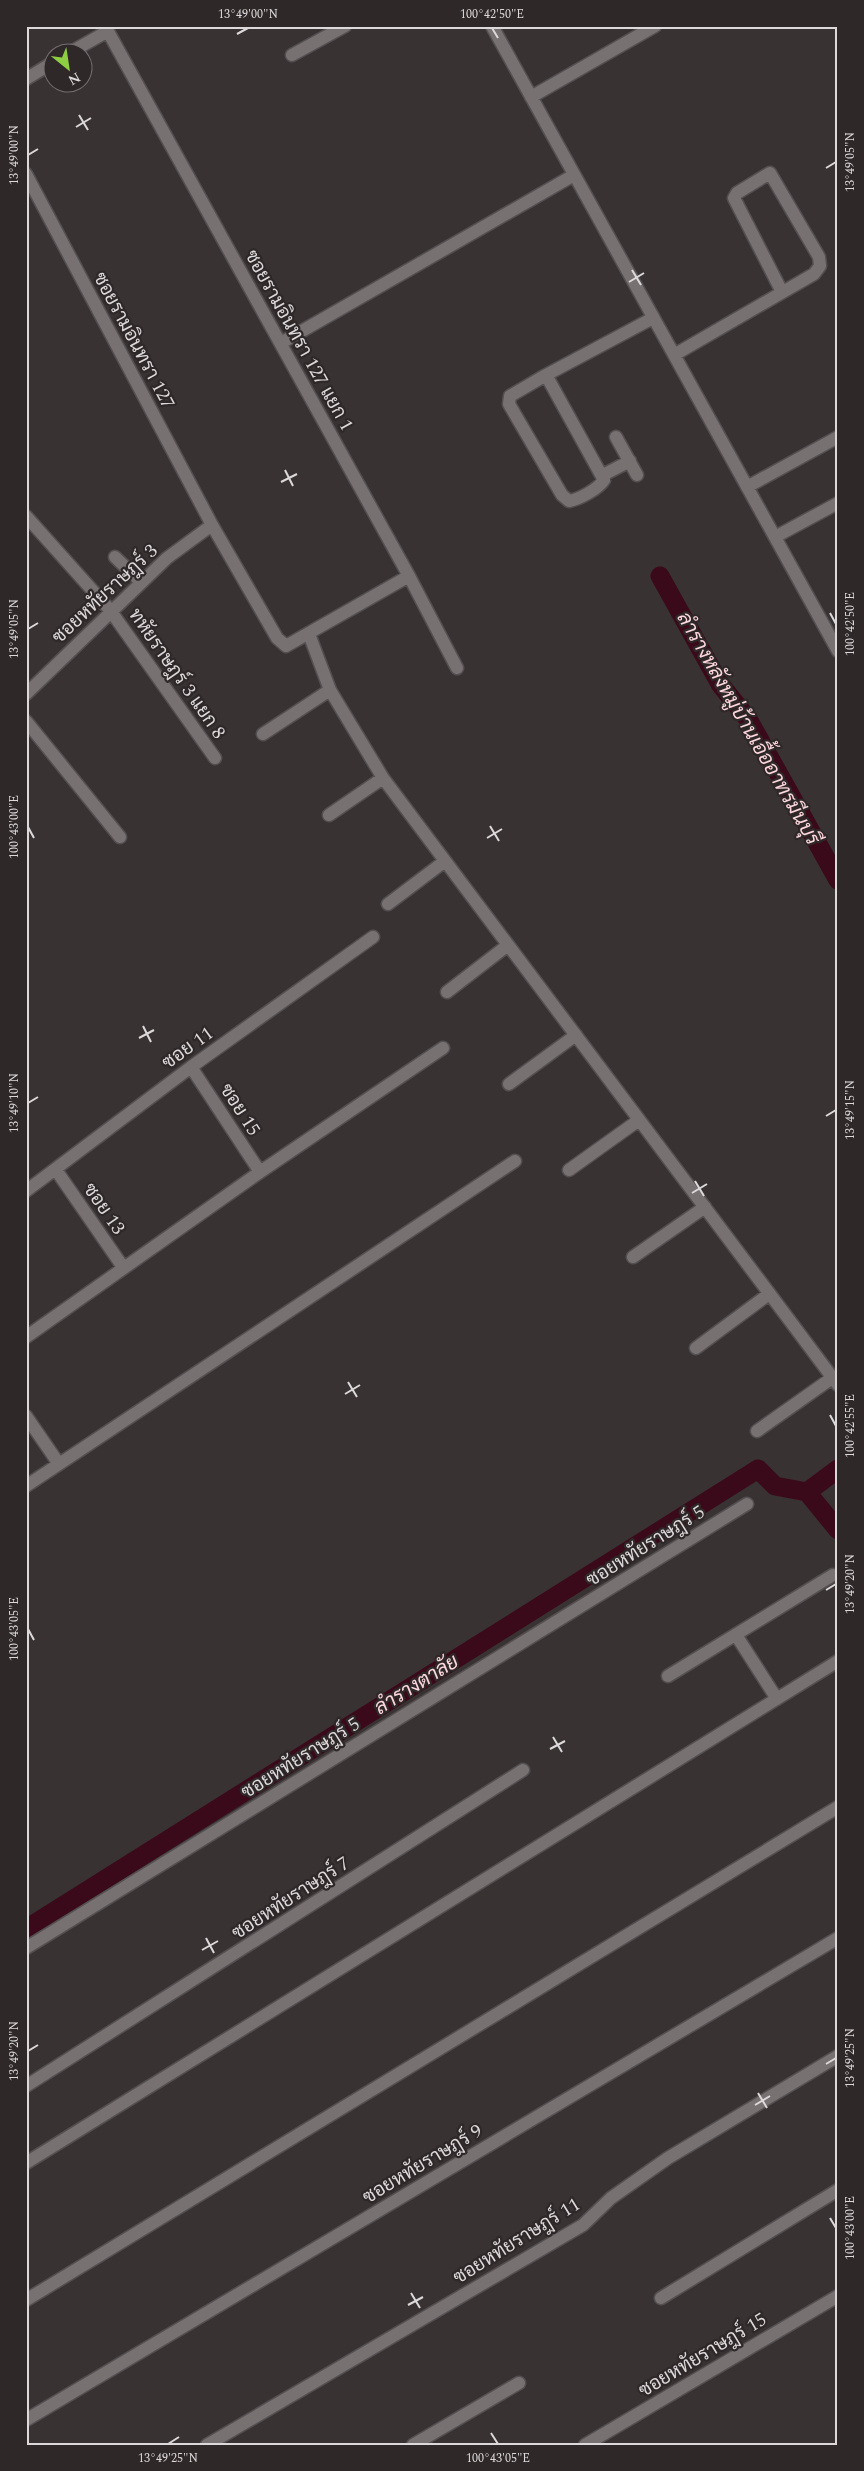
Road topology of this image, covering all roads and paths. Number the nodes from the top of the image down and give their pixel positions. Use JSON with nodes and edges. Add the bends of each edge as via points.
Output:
{"nodes":[{"id":1,"x":345,"y":26,"type":"edge"},
{"id":2,"x":492,"y":26,"type":"edge"},
{"id":3,"x":655,"y":26,"type":"edge"},
{"id":4,"x":106,"y":29,"type":"edge"},
{"id":5,"x":641,"y":30,"type":"edge"},
{"id":6,"x":86,"y":42,"type":"edge"},
{"id":7,"x":292,"y":55,"type":"dead end"},
{"id":8,"x":42,"y":69,"type":"edge"},
{"id":9,"x":26,"y":79,"type":"edge"},
{"id":10,"x":531,"y":97,"type":"junction"},
{"id":11,"x":26,"y":174,"type":"edge"},
{"id":12,"x":574,"y":175,"type":"junction"},
{"id":13,"x":782,"y":292,"type":"junction"},
{"id":14,"x":653,"y":318,"type":"junction"},
{"id":15,"x":281,"y":343,"type":"junction"},
{"id":16,"x":674,"y":355,"type":"junction"},
{"id":17,"x":546,"y":375,"type":"junction"},
{"id":18,"x":616,"y":437,"type":"dead end"},
{"id":19,"x":838,"y":437,"type":"edge"},
{"id":20,"x":630,"y":461,"type":"junction"},
{"id":21,"x":602,"y":475,"type":"junction"},
{"id":22,"x":637,"y":475,"type":"dead end"},
{"id":23,"x":747,"y":487,"type":"junction"},
{"id":24,"x":838,"y":503,"type":"edge"},
{"id":25,"x":26,"y":516,"type":"edge"},
{"id":26,"x":212,"y":524,"type":"junction"},
{"id":27,"x":775,"y":537,"type":"junction"},
{"id":28,"x":115,"y":557,"type":"dead end"},
{"id":29,"x":409,"y":576,"type":"junction"},
{"id":30,"x":141,"y":582,"type":"junction"},
{"id":31,"x":110,"y":610,"type":"junction"},
{"id":32,"x":309,"y":634,"type":"junction"},
{"id":33,"x":838,"y":651,"type":"edge"},
{"id":34,"x":457,"y":668,"type":"dead end"},
{"id":35,"x":330,"y":690,"type":"junction"},
{"id":36,"x":26,"y":694,"type":"edge"},
{"id":37,"x":26,"y":721,"type":"edge"},
{"id":38,"x":263,"y":734,"type":"dead end"},
{"id":39,"x":215,"y":758,"type":"dead end"},
{"id":40,"x":383,"y":778,"type":"junction"},
{"id":41,"x":329,"y":815,"type":"dead end"},
{"id":42,"x":120,"y":837,"type":"dead end"},
{"id":43,"x":445,"y":860,"type":"junction"},
{"id":44,"x":388,"y":904,"type":"dead end"},
{"id":45,"x":373,"y":937,"type":"dead end"},
{"id":46,"x":508,"y":945,"type":"junction"},
{"id":47,"x":447,"y":992,"type":"dead end"},
{"id":48,"x":576,"y":1035,"type":"junction"},
{"id":49,"x":443,"y":1048,"type":"dead end"},
{"id":50,"x":191,"y":1067,"type":"junction"},
{"id":51,"x":509,"y":1084,"type":"dead end"},
{"id":52,"x":639,"y":1120,"type":"junction"},
{"id":53,"x":514,"y":1161,"type":"dead end"},
{"id":54,"x":56,"y":1170,"type":"junction"},
{"id":55,"x":569,"y":1170,"type":"dead end"},
{"id":56,"x":260,"y":1172,"type":"junction"},
{"id":57,"x":26,"y":1191,"type":"edge"},
{"id":58,"x":705,"y":1207,"type":"junction"},
{"id":59,"x":633,"y":1257,"type":"dead end"},
{"id":60,"x":124,"y":1267,"type":"junction"},
{"id":61,"x":770,"y":1294,"type":"junction"},
{"id":62,"x":26,"y":1336,"type":"edge"},
{"id":63,"x":696,"y":1348,"type":"dead end"},
{"id":64,"x":835,"y":1382,"type":"edge"},
{"id":65,"x":26,"y":1416,"type":"edge"},
{"id":66,"x":757,"y":1431,"type":"dead end"},
{"id":67,"x":59,"y":1464,"type":"junction"},
{"id":68,"x":26,"y":1486,"type":"edge"},
{"id":69,"x":747,"y":1504,"type":"dead end"},
{"id":70,"x":833,"y":1575,"type":"dead end"},
{"id":71,"x":736,"y":1635,"type":"junction"},
{"id":72,"x":838,"y":1661,"type":"edge"},
{"id":73,"x":668,"y":1676,"type":"dead end"},
{"id":74,"x":777,"y":1699,"type":"junction"},
{"id":75,"x":523,"y":1770,"type":"dead end"},
{"id":76,"x":838,"y":1806,"type":"edge"},
{"id":77,"x":838,"y":1938,"type":"edge"},
{"id":78,"x":26,"y":1948,"type":"edge"},
{"id":79,"x":838,"y":2056,"type":"edge"},
{"id":80,"x":26,"y":2086,"type":"edge"},
{"id":81,"x":26,"y":2163,"type":"edge"},
{"id":82,"x":838,"y":2190,"type":"edge"},
{"id":83,"x":838,"y":2296,"type":"edge"},
{"id":84,"x":661,"y":2298,"type":"dead end"},
{"id":85,"x":26,"y":2300,"type":"edge"},
{"id":86,"x":519,"y":2383,"type":"dead end"},
{"id":87,"x":26,"y":2420,"type":"edge"},
{"id":88,"x":207,"y":2445,"type":"edge"},
{"id":89,"x":413,"y":2445,"type":"edge"},
{"id":90,"x":585,"y":2445,"type":"edge"}],
"edges":[{"from":1,"to":7,"type":"street"},
{"from":2,"to":10,"type":"street"},
{"from":3,"to":5,"type":"street"},
{"from":4,"to":6,"type":"street","name":"ซอยรามอินทรา 127 แยก 1"},
{"from":4,"to":15,"type":"street","name":"ซอยรามอินทรา 127 แยก 1"},
{"from":5,"to":10,"type":"street"},
{"from":8,"to":9,"type":"street"},
{"from":10,"to":12,"type":"street"},
{"from":11,"to":26,"type":"street","name":"ซอยรามอินทรา 127"},
{"from":12,"to":14,"type":"street"},
{"from":12,"to":15,"type":"street"},
{"from":13,"to":13,"type":"street","via":[[814,274],[820,266],[819,258],[770,173],[734,198]]},
{"from":13,"to":16,"type":"street"},
{"from":14,"to":16,"type":"street"},
{"from":14,"to":17,"type":"street"},
{"from":15,"to":29,"type":"street","name":"ซอยรามอินทรา 127 แยก 1"},
{"from":16,"to":23,"type":"street"},
{"from":17,"to":21,"type":"street"},
{"from":17,"to":21,"type":"street","via":[[515,391],[510,396],[510,404],[566,499],[574,500],[601,485]]},
{"from":18,"to":20,"type":"street"},
{"from":19,"to":23,"type":"street"},
{"from":20,"to":21,"type":"street"},
{"from":20,"to":22,"type":"street"},
{"from":23,"to":27,"type":"street"},
{"from":24,"to":27,"type":"street"},
{"from":25,"to":31,"type":"street","name":"ทหัยราษฎร์ 3 แยก 8"},
{"from":26,"to":30,"type":"street","name":"ซอยหทัยราษฎร์ 3"},
{"from":26,"to":32,"type":"street","name":"ซอยรามอินทรา 127","via":[[277,638],[286,646]]},
{"from":27,"to":33,"type":"street"},
{"from":28,"to":30,"type":"street"},
{"from":29,"to":32,"type":"street"},
{"from":29,"to":34,"type":"street","name":"ซอยรามอินทรา 127 แยก 1"},
{"from":30,"to":31,"type":"street","name":"ซอยหทัยราษฎร์ 3"},
{"from":31,"to":36,"type":"street","name":"ซอยหทัยราษฎร์ 3"},
{"from":31,"to":39,"type":"street","name":"ทหัยราษฎร์ 3 แยก 8"},
{"from":32,"to":35,"type":"street"},
{"from":35,"to":38,"type":"street"},
{"from":35,"to":40,"type":"street"},
{"from":37,"to":42,"type":"street"},
{"from":40,"to":41,"type":"street"},
{"from":40,"to":43,"type":"street"},
{"from":43,"to":44,"type":"street"},
{"from":43,"to":46,"type":"street"},
{"from":45,"to":50,"type":"street","name":"ซอย 11"},
{"from":46,"to":47,"type":"street"},
{"from":46,"to":48,"type":"street"},
{"from":48,"to":51,"type":"street"},
{"from":48,"to":52,"type":"street"},
{"from":49,"to":56,"type":"street"},
{"from":50,"to":54,"type":"street","name":"ซอย 11"},
{"from":50,"to":56,"type":"street","name":"ซอย 15"},
{"from":52,"to":55,"type":"street"},
{"from":52,"to":58,"type":"street"},
{"from":53,"to":67,"type":"street"},
{"from":54,"to":57,"type":"street","name":"ซอย 11"},
{"from":54,"to":60,"type":"street","name":"ซอย 13"},
{"from":56,"to":60,"type":"street"},
{"from":58,"to":59,"type":"street"},
{"from":58,"to":61,"type":"street"},
{"from":60,"to":62,"type":"street"},
{"from":61,"to":63,"type":"street"},
{"from":61,"to":64,"type":"street"},
{"from":64,"to":66,"type":"street"},
{"from":65,"to":67,"type":"street"},
{"from":67,"to":68,"type":"street"},
{"from":69,"to":78,"type":"street","name":"ซอยหทัยราษฎร์ 5"},
{"from":70,"to":71,"type":"street"},
{"from":71,"to":73,"type":"street"},
{"from":71,"to":74,"type":"street"},
{"from":72,"to":74,"type":"street"},
{"from":74,"to":81,"type":"street"},
{"from":75,"to":80,"type":"street","name":"ซอยหทัยราษฎร์ 7"},
{"from":76,"to":85,"type":"street"},
{"from":77,"to":87,"type":"street","name":"ซอยหทัยราษฎร์ 9"},
{"from":79,"to":88,"type":"street","name":"ซอยหทัยราษฎร์ 11","via":[[668,2158],[610,2198],[583,2224]]},
{"from":82,"to":84,"type":"street"},
{"from":83,"to":90,"type":"street","name":"ซอยหทัยราษฎร์ 15"},
{"from":86,"to":89,"type":"street"}]}
